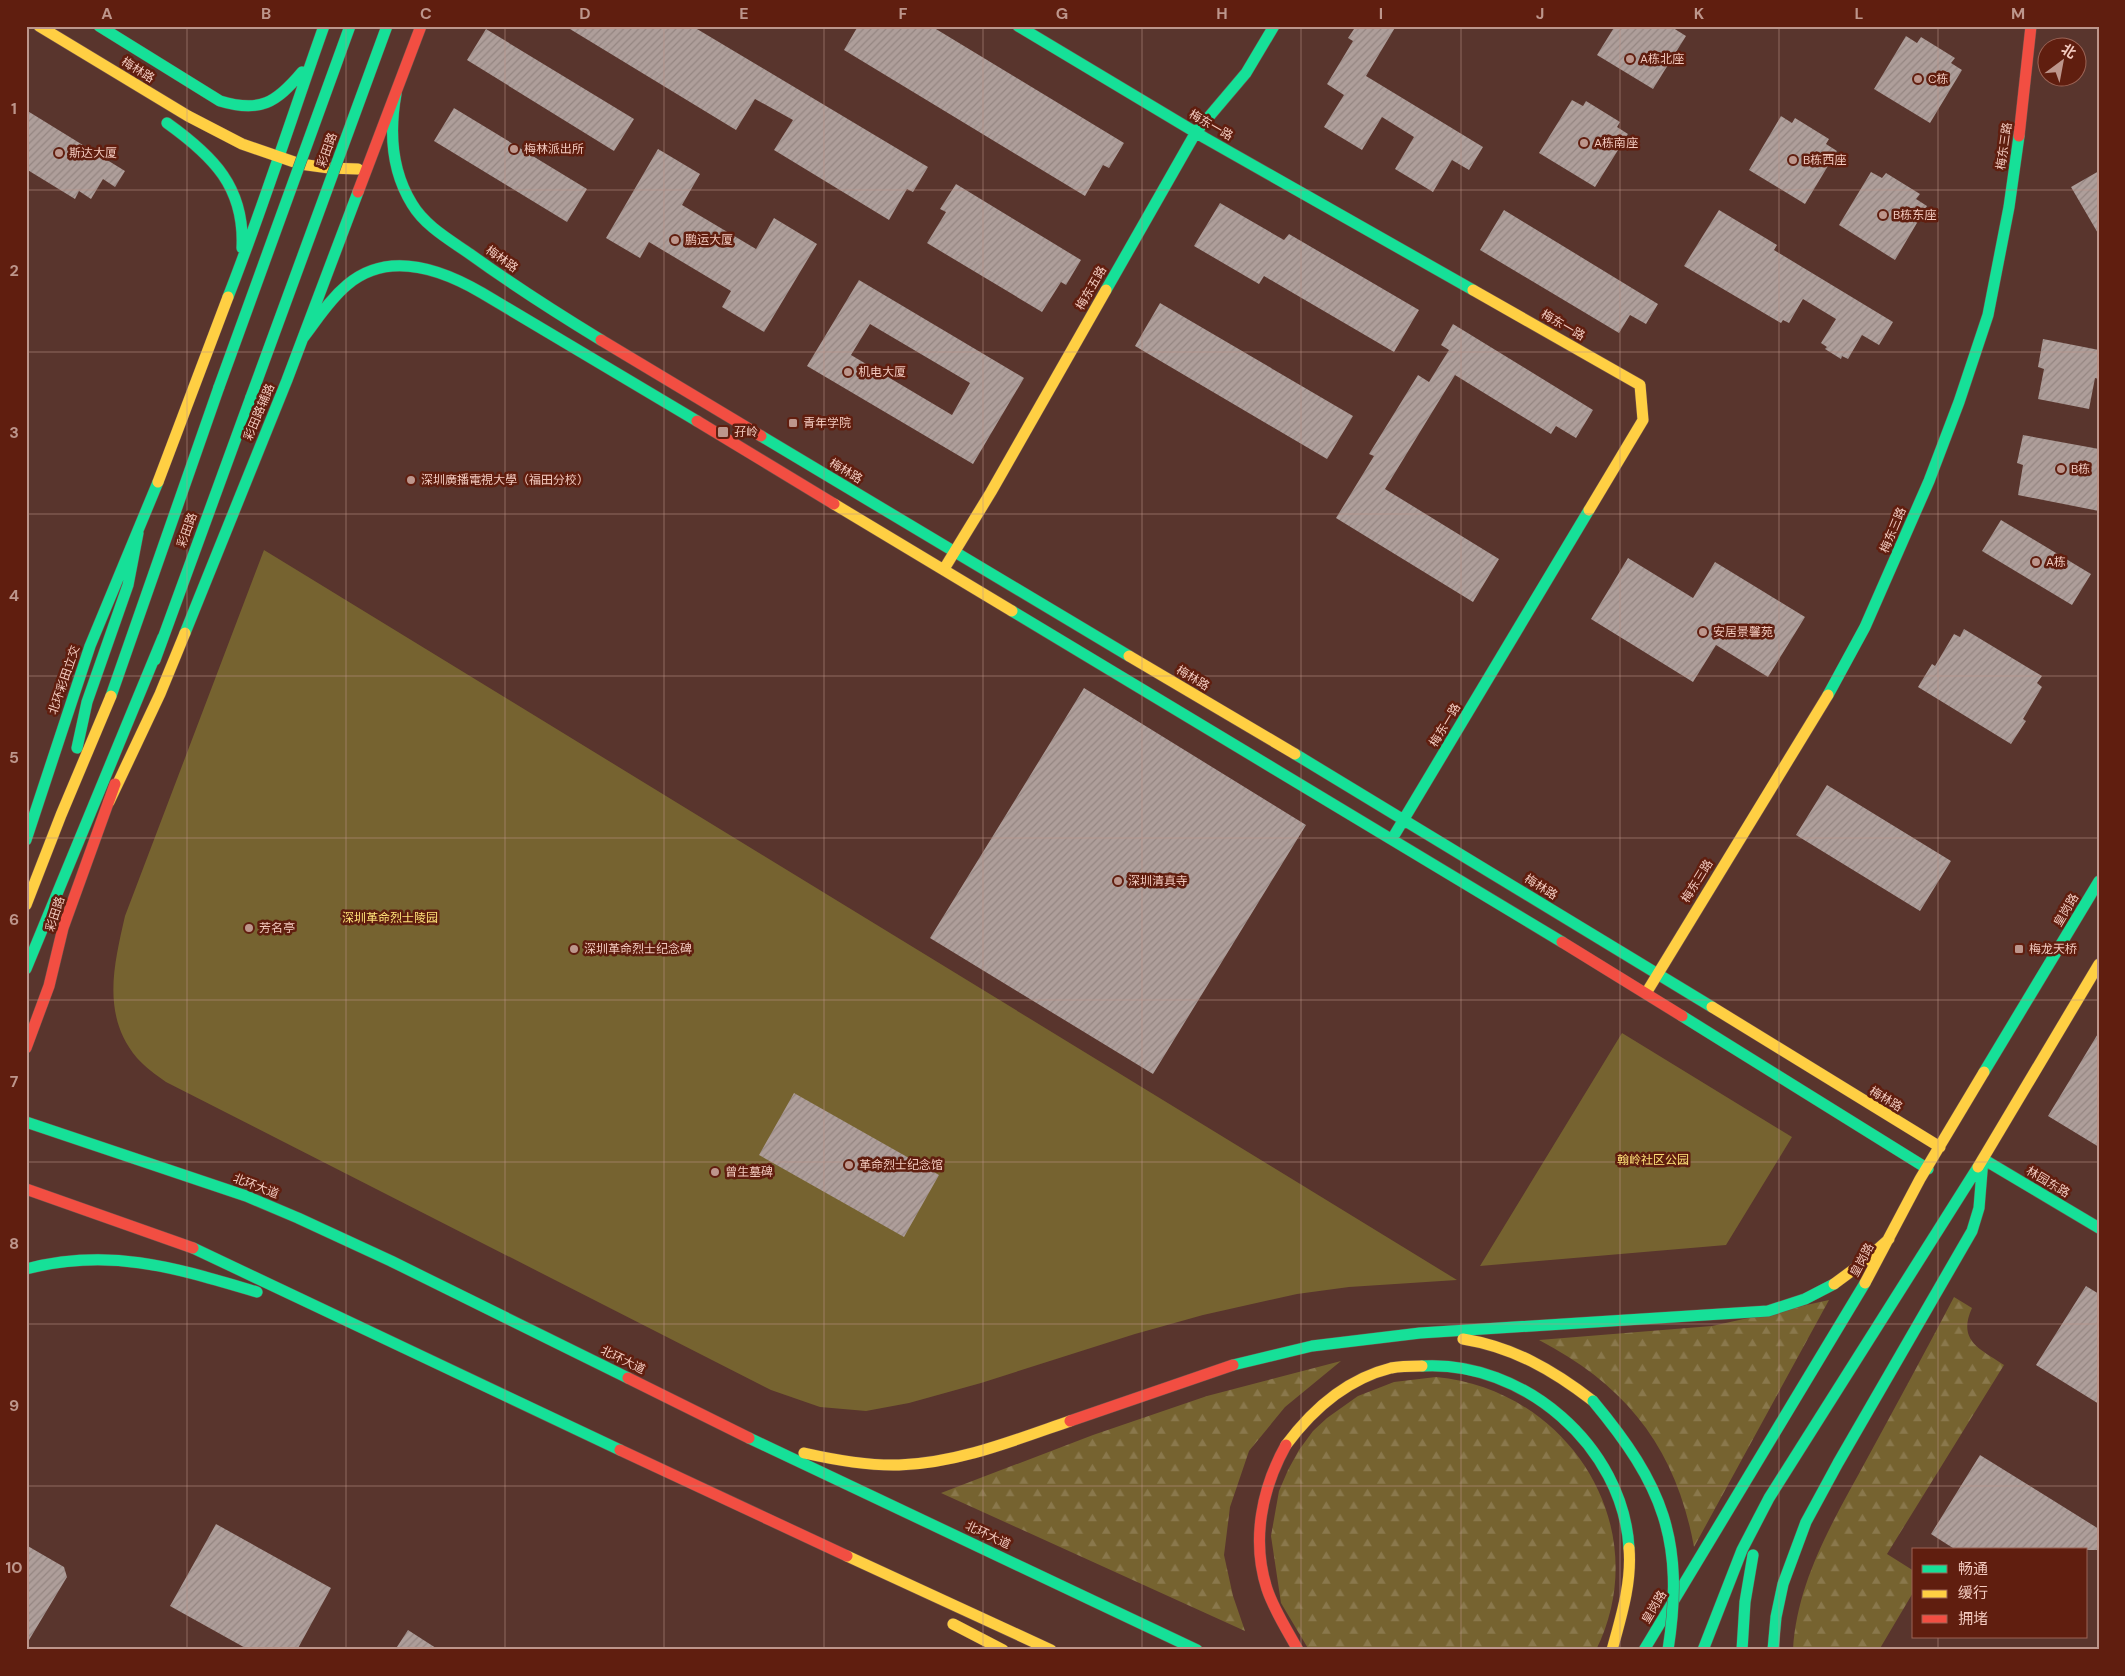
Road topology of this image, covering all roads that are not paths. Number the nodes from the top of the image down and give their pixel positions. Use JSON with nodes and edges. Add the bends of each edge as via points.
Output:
{"nodes":[{"id":1,"x":40,"y":26,"type":"edge"},
{"id":2,"x":99,"y":26,"type":"edge"},
{"id":3,"x":324,"y":26,"type":"edge"},
{"id":4,"x":350,"y":26,"type":"edge"},
{"id":5,"x":386,"y":26,"type":"edge"},
{"id":6,"x":421,"y":26,"type":"edge"},
{"id":7,"x":1018,"y":26,"type":"edge"},
{"id":8,"x":1274,"y":26,"type":"edge"},
{"id":9,"x":2031,"y":26,"type":"edge"},
{"id":10,"x":88,"y":56,"type":"junction"},
{"id":11,"x":311,"y":61,"type":"junction"},
{"id":12,"x":396,"y":94,"type":"junction"},
{"id":13,"x":141,"y":101,"type":"dead end"},
{"id":14,"x":154,"y":113,"type":"dead end"},
{"id":15,"x":1196,"y":132,"type":"junction"},
{"id":16,"x":277,"y":156,"type":"junction"},
{"id":17,"x":367,"y":168,"type":"junction"},
{"id":18,"x":259,"y":217,"type":"junction"},
{"id":19,"x":340,"y":238,"type":"junction"},
{"id":20,"x":240,"y":266,"type":"junction"},
{"id":21,"x":533,"y":299,"type":"junction"},
{"id":22,"x":522,"y":316,"type":"junction"},
{"id":23,"x":303,"y":338,"type":"junction"},
{"id":24,"x":138,"y":533,"type":"junction"},
{"id":25,"x":954,"y":552,"type":"junction"},
{"id":26,"x":943,"y":571,"type":"junction"},
{"id":27,"x":163,"y":637,"type":"junction"},
{"id":28,"x":109,"y":802,"type":"junction"},
{"id":29,"x":61,"y":815,"type":"junction"},
{"id":30,"x":1404,"y":819,"type":"junction"},
{"id":31,"x":26,"y":840,"type":"edge"},
{"id":32,"x":1392,"y":840,"type":"junction"},
{"id":33,"x":2099,"y":881,"type":"edge"},
{"id":34,"x":26,"y":905,"type":"edge"},
{"id":35,"x":2099,"y":964,"type":"edge"},
{"id":36,"x":26,"y":969,"type":"edge"},
{"id":37,"x":1657,"y":974,"type":"junction"},
{"id":38,"x":1646,"y":994,"type":"junction"},
{"id":39,"x":26,"y":1048,"type":"edge"},
{"id":40,"x":26,"y":1122,"type":"edge"},
{"id":41,"x":1940,"y":1148,"type":"junction"},
{"id":42,"x":1983,"y":1159,"type":"junction"},
{"id":43,"x":1928,"y":1169,"type":"junction"},
{"id":44,"x":26,"y":1189,"type":"edge"},
{"id":45,"x":2099,"y":1228,"type":"edge"},
{"id":46,"x":1889,"y":1239,"type":"junction"},
{"id":47,"x":26,"y":1269,"type":"edge"},
{"id":48,"x":338,"y":1316,"type":"junction"},
{"id":49,"x":1420,"y":1333,"type":"junction"},
{"id":50,"x":752,"y":1439,"type":"junction"},
{"id":51,"x":1769,"y":1498,"type":"junction"},
{"id":52,"x":783,"y":1526,"type":"junction"},
{"id":53,"x":868,"y":1578,"type":"dead end"},
{"id":54,"x":944,"y":1619,"type":"dead end"},
{"id":55,"x":1647,"y":1646,"type":"edge"},
{"id":56,"x":1003,"y":1650,"type":"edge"},
{"id":57,"x":1051,"y":1650,"type":"edge"},
{"id":58,"x":1197,"y":1650,"type":"edge"},
{"id":59,"x":1298,"y":1650,"type":"edge"},
{"id":60,"x":1612,"y":1650,"type":"edge"},
{"id":61,"x":1668,"y":1650,"type":"edge"},
{"id":62,"x":1703,"y":1650,"type":"edge"},
{"id":63,"x":1742,"y":1650,"type":"edge"},
{"id":64,"x":1774,"y":1650,"type":"edge"}],
"edges":[{"from":1,"to":10,"type":"main road","name":"梅林路"},
{"from":2,"to":11,"type":"main road","name":"梅林路","via":[[237,108],[256,108],[271,103],[283,95]]},
{"from":3,"to":11,"type":"main road"},
{"from":4,"to":29,"type":"main road","name":"彩田路","bridge":true,"via":[[105,714]]},
{"from":5,"to":27,"type":"main road","name":"彩田路","bridge":true},
{"from":6,"to":12,"type":"main road","name":"彩田路辅路"},
{"from":7,"to":15,"type":"main road","name":"梅东一路"},
{"from":8,"to":15,"type":"main road","name":"梅东五路","via":[[1246,73]]},
{"from":9,"to":37,"type":"main road","name":"梅东三路","via":[[2018,148],[1988,315],[1929,481],[1865,627],[1827,696]]},
{"from":10,"to":13,"type":"main road"},
{"from":10,"to":16,"type":"main road","name":"梅林路","via":[[201,125],[235,142]]},
{"from":11,"to":16,"type":"main road"},
{"from":12,"to":17,"type":"main road","name":"彩田路辅路"},
{"from":12,"to":21,"type":"main road","name":"梅林路","via":[[391,122],[392,148],[403,186],[413,206],[435,229]]},
{"from":14,"to":20,"type":"main road","via":[[198,145],[229,182],[243,226]]},
{"from":15,"to":25,"type":"main road","name":"梅东五路"},
{"from":15,"to":30,"type":"main road","name":"梅东一路","via":[[1640,385],[1643,420]]},
{"from":16,"to":17,"type":"main road","name":"梅林路","via":[[319,167]]},
{"from":16,"to":18,"type":"main road"},
{"from":17,"to":19,"type":"main road","name":"彩田路辅路"},
{"from":18,"to":19,"type":"main road","via":[[278,199],[305,197],[326,209],[334,218]]},
{"from":18,"to":20,"type":"main road"},
{"from":19,"to":23,"type":"main road","name":"彩田路辅路"},
{"from":20,"to":24,"type":"main road"},
{"from":21,"to":22,"type":"main road"},
{"from":21,"to":25,"type":"main road","name":"梅林路"},
{"from":22,"to":23,"type":"main road","via":[[456,279],[411,265],[392,266],[357,277],[334,297]]},
{"from":22,"to":26,"type":"main road"},
{"from":23,"to":28,"type":"main road","name":"彩田路辅路","via":[[160,694]]},
{"from":24,"to":29,"type":"main road","via":[[128,585],[87,702]]},
{"from":24,"to":31,"type":"main road","name":"北环彩田立交","via":[[115,580],[80,675]]},
{"from":25,"to":26,"type":"main road","name":"梅东五路"},
{"from":25,"to":30,"type":"main road","name":"梅林路"},
{"from":26,"to":32,"type":"main road"},
{"from":27,"to":28,"type":"main road","name":"彩田路"},
{"from":27,"to":36,"type":"main road"},
{"from":28,"to":39,"type":"main road","name":"彩田路"},
{"from":29,"to":34,"type":"main road","name":"彩田路"},
{"from":30,"to":32,"type":"main road","name":"梅东一路"},
{"from":30,"to":37,"type":"main road","name":"梅林路"},
{"from":32,"to":38,"type":"main road"},
{"from":33,"to":41,"type":"main road","name":"皇岗路"},
{"from":35,"to":42,"type":"main road"},
{"from":37,"to":38,"type":"main road","name":"梅东三路"},
{"from":37,"to":41,"type":"main road","name":"梅林路"},
{"from":38,"to":43,"type":"main road"},
{"from":40,"to":50,"type":"main road","name":"北环大道","via":[[246,1196],[298,1218],[390,1260]]},
{"from":41,"to":43,"type":"main road","name":"皇岗路"},
{"from":42,"to":45,"type":"main road","name":"林园东路"},
{"from":42,"to":51,"type":"main road"},
{"from":42,"to":64,"type":"main road","via":[[1979,1208],[1972,1231],[1800,1533],[1774,1624]]},
{"from":43,"to":46,"type":"main road","name":"皇岗路"},
{"from":44,"to":48,"type":"main road","via":[[198,1250]]},
{"from":46,"to":49,"type":"main road","via":[[1854,1272],[1830,1287],[1796,1303],[1768,1311]]},
{"from":46,"to":55,"type":"main road","name":"皇岗路","via":[[1856,1300]]},
{"from":47,"to":48,"type":"main road","via":[[83,1258],[153,1264]]},
{"from":48,"to":52,"type":"main road"},
{"from":49,"to":50,"type":"main road","via":[[1312,1346],[1267,1356],[1184,1380],[991,1448],[933,1462],[898,1465],[853,1462]]},
{"from":49,"to":61,"type":"main road","bridge":true,"via":[[1472,1340],[1503,1348],[1538,1363],[1593,1401],[1616,1426],[1651,1482],[1671,1540],[1676,1576]]},
{"from":50,"to":58,"type":"main road","name":"北环大道"},
{"from":51,"to":62,"type":"main road","via":[[1742,1550]]},
{"from":51,"to":63,"type":"main road","via":[[1750,1568]]},
{"from":52,"to":53,"type":"main road"},
{"from":52,"to":57,"type":"main road"},
{"from":54,"to":56,"type":"main road"},
{"from":59,"to":60,"type":"main road","via":[[1278,1616],[1264,1580],[1259,1544],[1262,1507],[1284,1445],[1303,1421],[1330,1398],[1367,1376],[1396,1367],[1431,1364],[1468,1369],[1504,1380],[1535,1395],[1568,1421],[1592,1448],[1622,1505],[1629,1541],[1629,1574]]}]}
